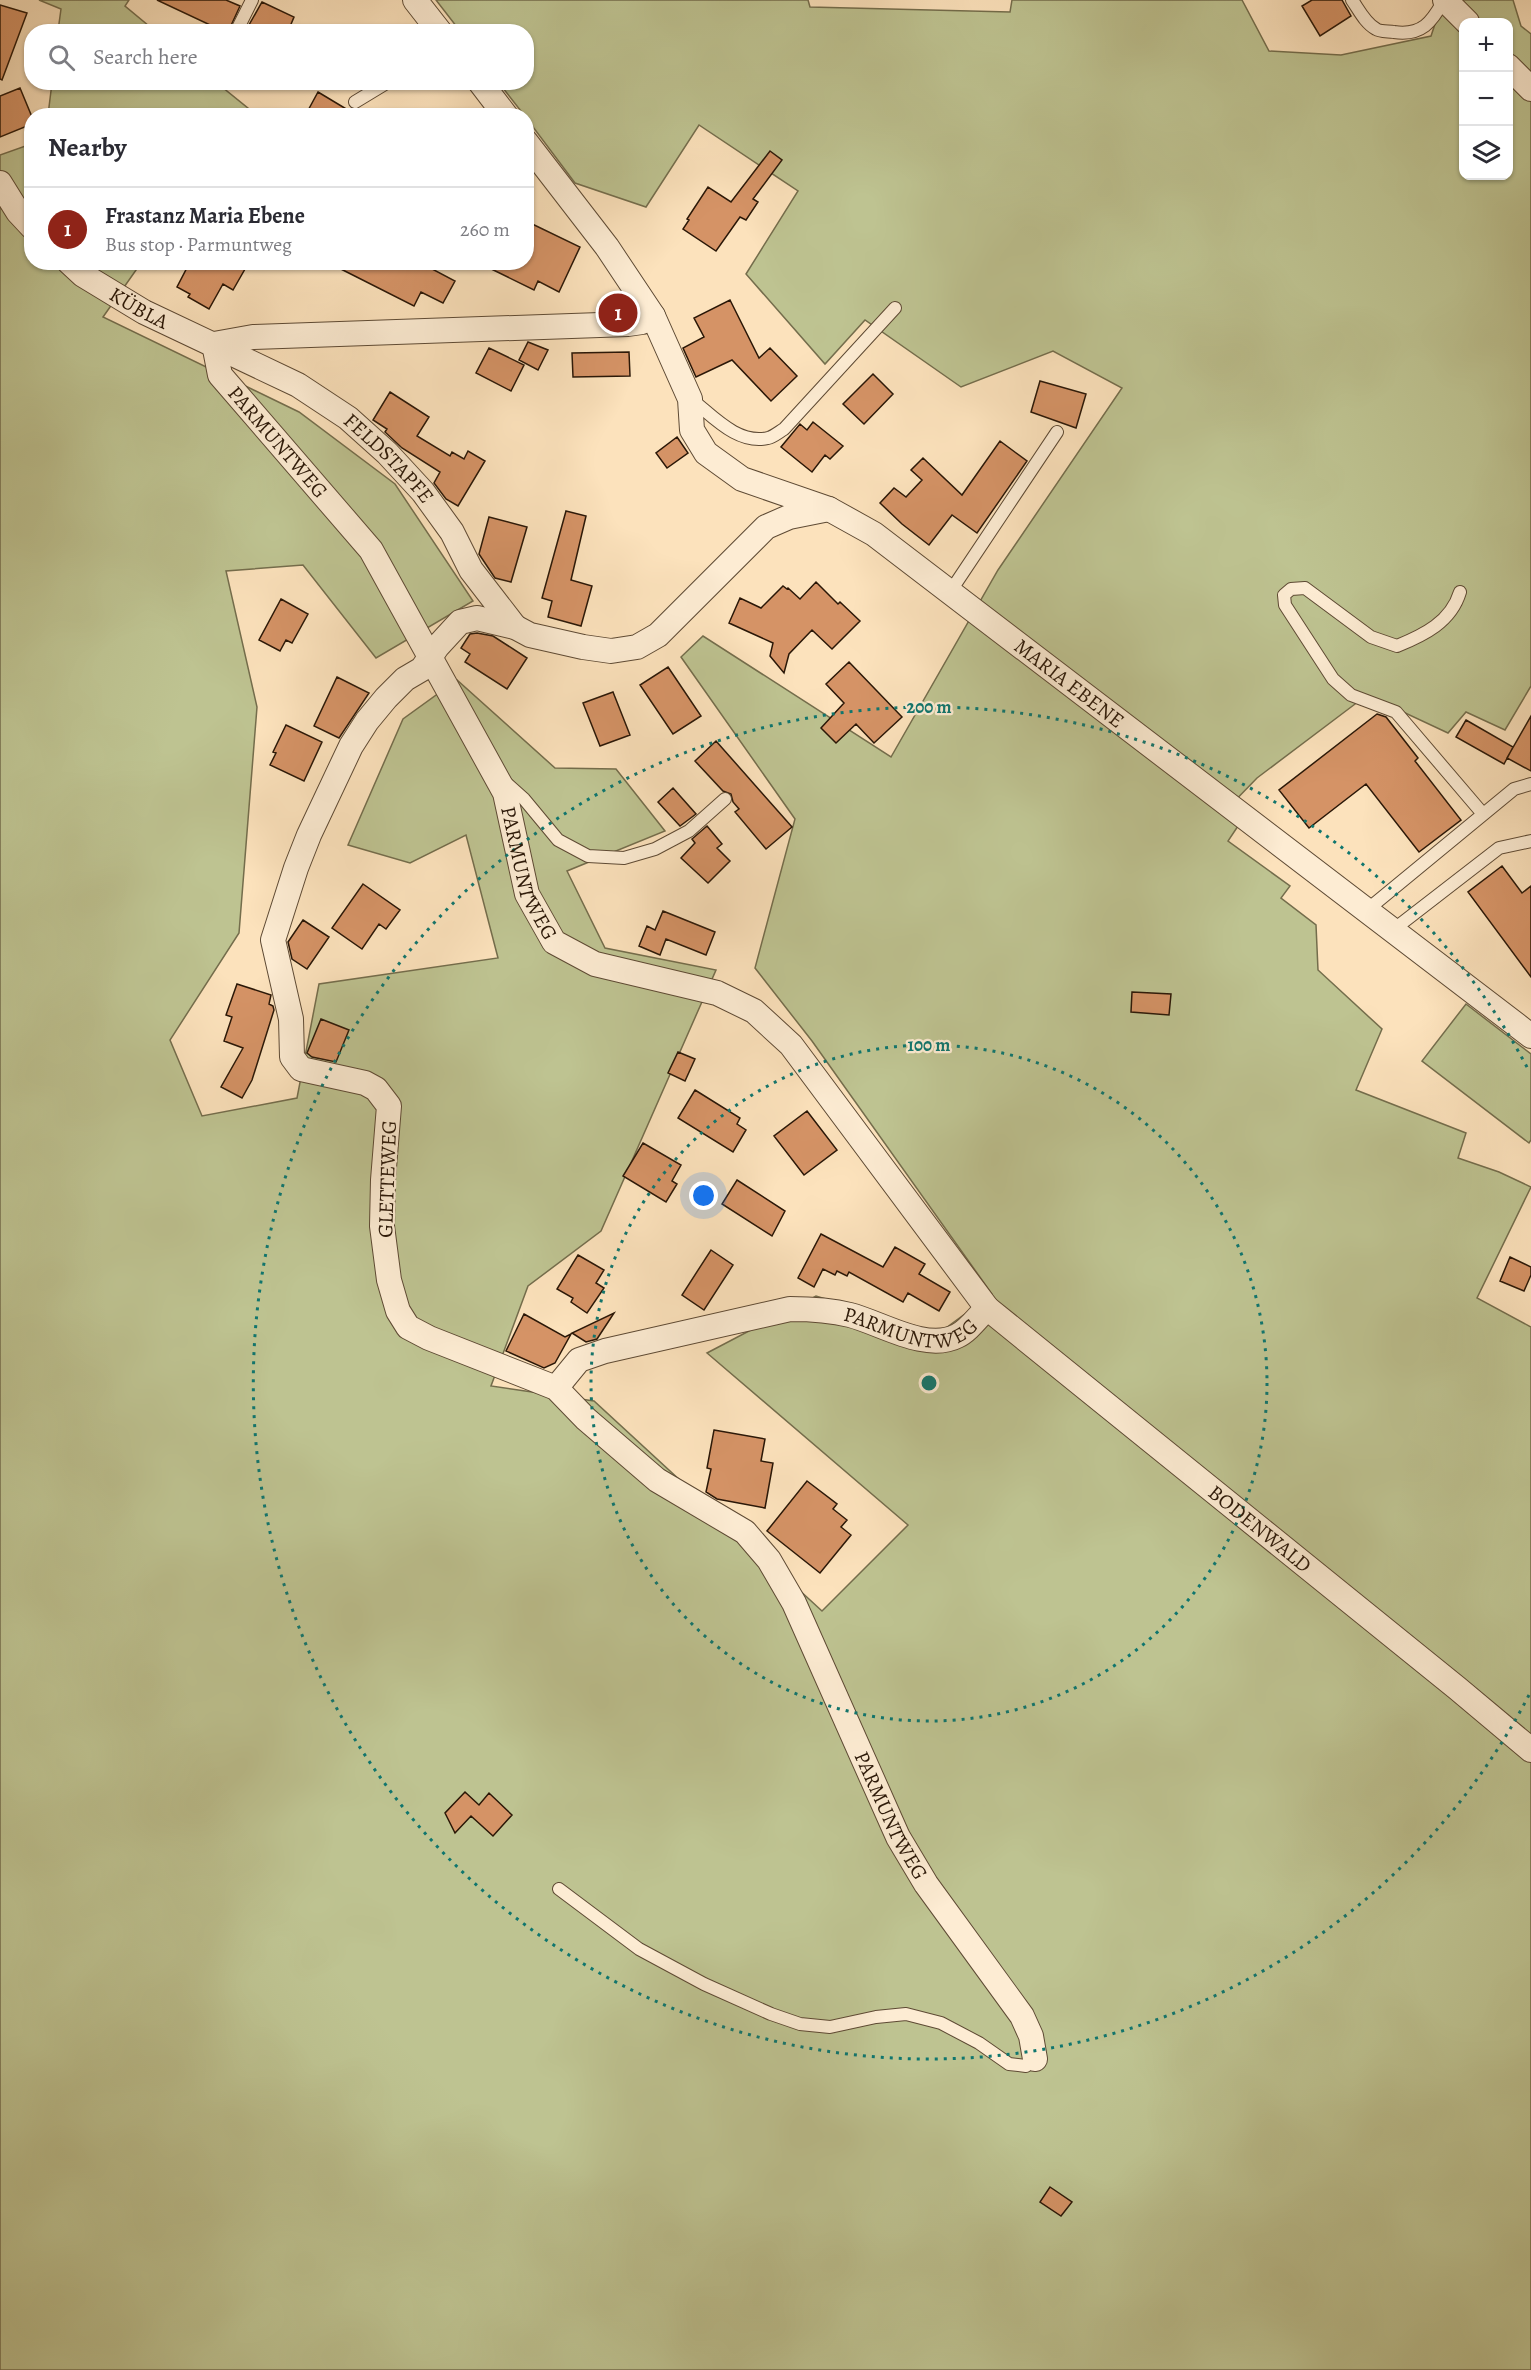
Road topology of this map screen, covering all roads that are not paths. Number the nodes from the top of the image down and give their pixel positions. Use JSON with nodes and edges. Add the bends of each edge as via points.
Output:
{"nodes":[{"id":1,"x":252,"y":0,"type":"edge"},
{"id":2,"x":415,"y":0,"type":"edge"},
{"id":3,"x":1353,"y":0,"type":"edge"},
{"id":4,"x":1445,"y":0,"type":"edge"},
{"id":5,"x":1463,"y":18,"type":"edge"},
{"id":6,"x":240,"y":24,"type":"edge"},
{"id":7,"x":434,"y":24,"type":"edge"},
{"id":8,"x":1513,"y":70,"type":"edge"},
{"id":9,"x":1531,"y":89,"type":"edge"},
{"id":10,"x":375,"y":90,"type":"edge"},
{"id":11,"x":486,"y":90,"type":"edge"},
{"id":12,"x":355,"y":102,"type":"dead end"},
{"id":13,"x":500,"y":108,"type":"edge"},
{"id":14,"x":534,"y":152,"type":"edge"},
{"id":15,"x":0,"y":183,"type":"edge"},
{"id":16,"x":24,"y":218,"type":"edge"},
{"id":17,"x":78,"y":270,"type":"edge"},
{"id":18,"x":896,"y":308,"type":"dead end"},
{"id":19,"x":653,"y":316,"type":"junction"},
{"id":20,"x":214,"y":344,"type":"junction"},
{"id":21,"x":690,"y":399,"type":"junction"},
{"id":22,"x":1057,"y":432,"type":"dead end"},
{"id":23,"x":829,"y":509,"type":"junction"},
{"id":24,"x":950,"y":592,"type":"junction"},
{"id":25,"x":1460,"y":592,"type":"dead end"},
{"id":26,"x":515,"y":627,"type":"junction"},
{"id":27,"x":429,"y":657,"type":"junction"},
{"id":28,"x":491,"y":769,"type":"junction"},
{"id":29,"x":1531,"y":784,"type":"edge"},
{"id":30,"x":725,"y":799,"type":"dead end"},
{"id":31,"x":1483,"y":814,"type":"junction"},
{"id":32,"x":1531,"y":841,"type":"edge"},
{"id":33,"x":1367,"y":910,"type":"junction"},
{"id":34,"x":1393,"y":930,"type":"junction"},
{"id":35,"x":1531,"y":1036,"type":"edge"},
{"id":36,"x":987,"y":1308,"type":"junction"},
{"id":37,"x":556,"y":1388,"type":"junction"},
{"id":38,"x":1531,"y":1750,"type":"edge"},
{"id":39,"x":559,"y":1889,"type":"dead end"},
{"id":40,"x":1035,"y":2059,"type":"joint"}],
"edges":[{"from":1,"to":6,"type":"lane"},
{"from":2,"to":7,"type":"street"},
{"from":3,"to":4,"type":"lane","via":[[1377,30],[1401,33],[1422,29],[1433,20]]},
{"from":4,"to":5,"type":"street"},
{"from":8,"to":9,"type":"street"},
{"from":10,"to":12,"type":"lane"},
{"from":11,"to":13,"type":"street"},
{"from":14,"to":19,"type":"street","name":"MARIA EBENE","via":[[607,247]]},
{"from":15,"to":16,"type":"street"},
{"from":17,"to":20,"type":"street","name":"KÜBLA","via":[[144,312]]},
{"from":18,"to":21,"type":"lane","via":[[784,429],[768,438],[748,438],[730,431]]},
{"from":19,"to":20,"type":"street","via":[[627,324],[253,337]]},
{"from":19,"to":21,"type":"street","name":"MARIA EBENE"},
{"from":20,"to":26,"type":"street","name":"FELDSTAPFE","via":[[298,384],[348,418],[387,453],[423,492],[452,532],[471,570]]},
{"from":20,"to":27,"type":"street","name":"PARMUNTWEG","via":[[220,375],[371,550]]},
{"from":21,"to":23,"type":"street","name":"MARIA EBENE","via":[[692,430],[706,453],[742,479]]},
{"from":22,"to":24,"type":"lane"},
{"from":23,"to":24,"type":"street","name":"MARIA EBENE","via":[[874,534]]},
{"from":23,"to":26,"type":"street","via":[[789,517],[766,527],[658,635],[637,647],[611,651],[583,647],[530,635]]},
{"from":24,"to":33,"type":"street","name":"MARIA EBENE"},
{"from":25,"to":31,"type":"lane","via":[[1442,622],[1427,634],[1397,646],[1371,637],[1305,588],[1291,589],[1284,595],[1286,605],[1333,680],[1351,695],[1396,712]]},
{"from":26,"to":27,"type":"street","via":[[477,618],[460,622]]},
{"from":27,"to":28,"type":"street","name":"PARMUNTWEG"},
{"from":27,"to":37,"type":"street","name":"GLETTEWEG","via":[[422,669],[405,679],[367,721],[351,746],[296,868],[273,940],[291,1019],[292,1057],[301,1069],[365,1083],[376,1089],[389,1106],[382,1226],[389,1280],[398,1311],[408,1327]]},
{"from":28,"to":30,"type":"lane","via":[[524,799],[558,840],[588,856],[624,858],[655,849],[689,831]]},
{"from":28,"to":36,"type":"street","name":"PARMUNTWEG","via":[[505,793],[527,894],[554,942],[595,964],[717,993],[754,1011],[791,1045]]},
{"from":29,"to":31,"type":"lane","via":[[1514,789]]},
{"from":31,"to":33,"type":"lane"},
{"from":32,"to":34,"type":"lane","via":[[1499,848]]},
{"from":33,"to":34,"type":"street","name":"MARIA EBENE"},
{"from":34,"to":35,"type":"street","name":"MARIA EBENE"},
{"from":36,"to":37,"type":"street","name":"PARMUNTWEG","via":[[959,1336],[927,1341],[841,1313],[790,1310],[605,1351],[579,1360]]},
{"from":36,"to":38,"type":"street","name":"BODENWALD"},
{"from":37,"to":40,"type":"street","name":"PARMUNTWEG","via":[[657,1480],[745,1532],[769,1560],[794,1603],[898,1837],[926,1884],[1022,2016]]},
{"from":39,"to":40,"type":"lane","name":"PARMUNTWEG","via":[[639,1949],[704,1984],[800,2024],[830,2027],[906,2014],[941,2023],[1010,2064],[1026,2066]]}]}
